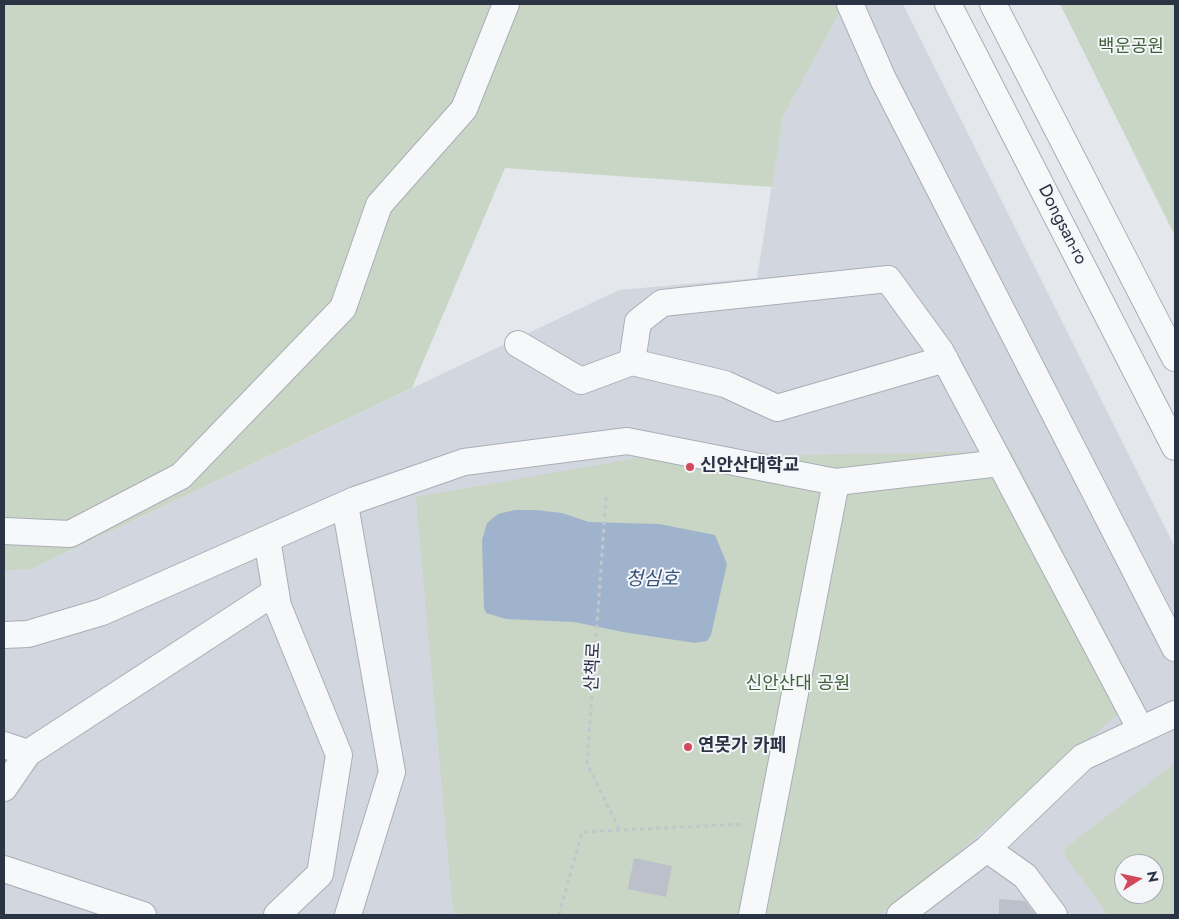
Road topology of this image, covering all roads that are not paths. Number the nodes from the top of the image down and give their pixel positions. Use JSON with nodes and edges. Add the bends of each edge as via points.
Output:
{"nodes":[{"id":1,"x":506,"y":4,"type":"edge"},
{"id":2,"x":850,"y":4,"type":"edge"},
{"id":3,"x":948,"y":4,"type":"edge"},
{"id":4,"x":993,"y":4,"type":"edge"},
{"id":5,"x":518,"y":344,"type":"dead end"},
{"id":6,"x":1175,"y":358,"type":"edge"},
{"id":7,"x":945,"y":359,"type":"junction"},
{"id":8,"x":632,"y":362,"type":"junction"},
{"id":9,"x":1175,"y":447,"type":"edge"},
{"id":10,"x":1000,"y":463,"type":"junction"},
{"id":11,"x":836,"y":482,"type":"junction"},
{"id":12,"x":345,"y":505,"type":"junction"},
{"id":13,"x":4,"y":531,"type":"edge"},
{"id":14,"x":267,"y":539,"type":"junction"},
{"id":15,"x":276,"y":592,"type":"junction"},
{"id":16,"x":4,"y":635,"type":"edge"},
{"id":17,"x":1175,"y":648,"type":"edge"},
{"id":18,"x":1175,"y":714,"type":"edge"},
{"id":19,"x":1141,"y":730,"type":"junction"},
{"id":20,"x":4,"y":745,"type":"edge"},
{"id":21,"x":28,"y":752,"type":"junction"},
{"id":22,"x":4,"y":788,"type":"edge"},
{"id":23,"x":987,"y":849,"type":"junction"},
{"id":24,"x":4,"y":869,"type":"edge"},
{"id":25,"x":143,"y":915,"type":"edge"},
{"id":26,"x":277,"y":915,"type":"edge"},
{"id":27,"x":348,"y":915,"type":"edge"},
{"id":28,"x":752,"y":915,"type":"edge"},
{"id":29,"x":900,"y":915,"type":"edge"},
{"id":30,"x":1054,"y":915,"type":"edge"}],
"edges":[{"from":1,"to":13,"type":"street","via":[[464,110],[379,205],[343,308],[181,476],[70,534]]},
{"from":2,"to":17,"type":"street","via":[[883,79]]},
{"from":3,"to":9,"type":"street","name":"Dongsan-ro"},
{"from":4,"to":6,"type":"street"},
{"from":5,"to":8,"type":"street","via":[[581,381]]},
{"from":7,"to":8,"type":"street","via":[[777,408],[725,384]]},
{"from":7,"to":8,"type":"street","via":[[888,279],[662,303],[638,322]]},
{"from":7,"to":10,"type":"street"},
{"from":10,"to":11,"type":"street"},
{"from":10,"to":19,"type":"street"},
{"from":11,"to":12,"type":"street","via":[[627,441],[464,462]]},
{"from":11,"to":28,"type":"street"},
{"from":12,"to":14,"type":"street"},
{"from":12,"to":27,"type":"street","via":[[392,772]]},
{"from":14,"to":15,"type":"street"},
{"from":14,"to":16,"type":"street","via":[[102,612],[28,634]]},
{"from":15,"to":21,"type":"street"},
{"from":15,"to":26,"type":"street","via":[[278,606],[339,755],[320,874]]},
{"from":18,"to":19,"type":"street"},
{"from":19,"to":23,"type":"street","via":[[1083,757]]},
{"from":20,"to":21,"type":"street"},
{"from":21,"to":22,"type":"street"},
{"from":23,"to":29,"type":"street"},
{"from":23,"to":30,"type":"street","via":[[1025,876]]},
{"from":24,"to":25,"type":"street"}]}
